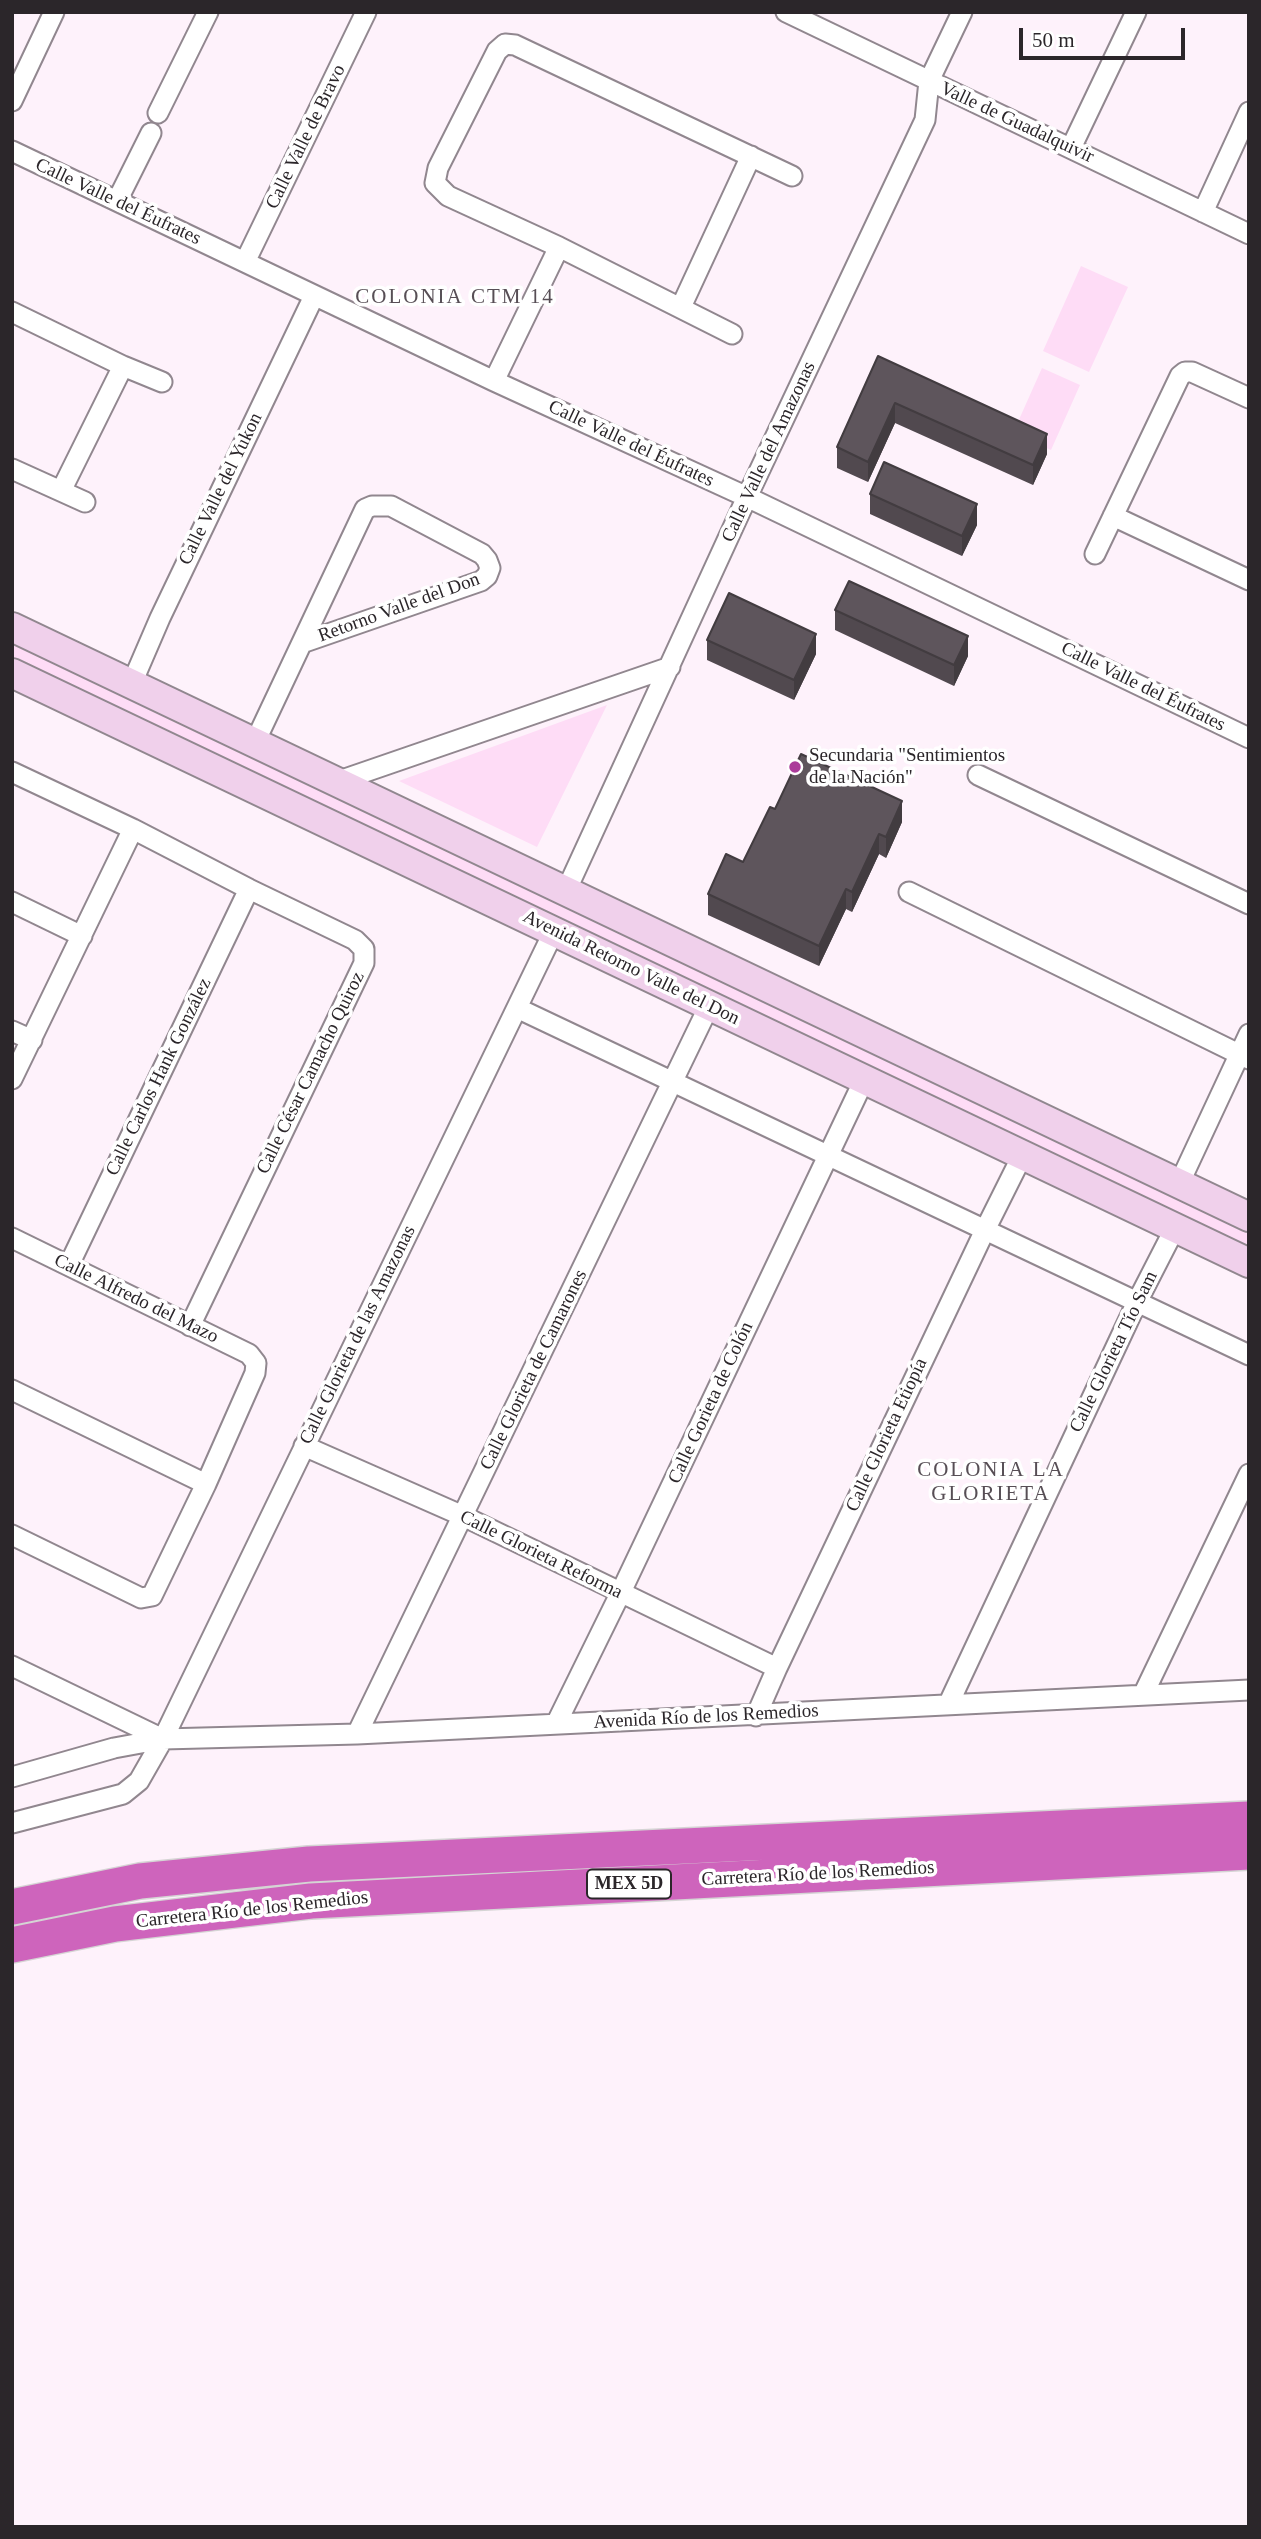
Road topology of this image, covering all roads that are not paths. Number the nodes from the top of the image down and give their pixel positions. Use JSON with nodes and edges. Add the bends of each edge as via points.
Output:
{"nodes":[{"id":1,"x":54,"y":12,"type":"edge"},
{"id":2,"x":208,"y":12,"type":"edge"},
{"id":3,"x":366,"y":12,"type":"edge"},
{"id":4,"x":786,"y":12,"type":"edge"},
{"id":5,"x":962,"y":12,"type":"edge"},
{"id":6,"x":1136,"y":12,"type":"edge"},
{"id":7,"x":808,"y":17,"type":"edge"},
{"id":8,"x":929,"y":81,"type":"junction"},
{"id":9,"x":12,"y":101,"type":"edge"},
{"id":10,"x":1249,"y":112,"type":"edge"},
{"id":11,"x":158,"y":113,"type":"dead end"},
{"id":12,"x":150,"y":133,"type":"dead end"},
{"id":13,"x":1071,"y":148,"type":"junction"},
{"id":14,"x":14,"y":156,"type":"edge"},
{"id":15,"x":751,"y":156,"type":"junction"},
{"id":16,"x":792,"y":176,"type":"dead end"},
{"id":17,"x":117,"y":201,"type":"junction"},
{"id":18,"x":1203,"y":212,"type":"junction"},
{"id":19,"x":1249,"y":234,"type":"edge"},
{"id":20,"x":559,"y":247,"type":"junction"},
{"id":21,"x":245,"y":262,"type":"junction"},
{"id":22,"x":314,"y":296,"type":"junction"},
{"id":23,"x":681,"y":307,"type":"junction"},
{"id":24,"x":12,"y":312,"type":"edge"},
{"id":25,"x":732,"y":334,"type":"dead end"},
{"id":26,"x":123,"y":366,"type":"junction"},
{"id":27,"x":494,"y":381,"type":"junction"},
{"id":28,"x":162,"y":382,"type":"dead end"},
{"id":29,"x":1249,"y":398,"type":"edge"},
{"id":30,"x":12,"y":468,"type":"edge"},
{"id":31,"x":61,"y":491,"type":"junction"},
{"id":32,"x":747,"y":497,"type":"junction"},
{"id":33,"x":85,"y":502,"type":"dead end"},
{"id":34,"x":1113,"y":516,"type":"junction"},
{"id":35,"x":1095,"y":554,"type":"dead end"},
{"id":36,"x":1249,"y":580,"type":"edge"},
{"id":37,"x":12,"y":627,"type":"edge"},
{"id":38,"x":302,"y":643,"type":"junction"},
{"id":39,"x":670,"y":667,"type":"junction"},
{"id":40,"x":12,"y":673,"type":"edge"},
{"id":41,"x":132,"y":683,"type":"junction"},
{"id":42,"x":1247,"y":733,"type":"edge"},
{"id":43,"x":255,"y":742,"type":"junction"},
{"id":44,"x":12,"y":772,"type":"edge"},
{"id":45,"x":978,"y":775,"type":"dead end"},
{"id":46,"x":337,"y":782,"type":"junction"},
{"id":47,"x":133,"y":829,"type":"junction"},
{"id":48,"x":249,"y":890,"type":"junction"},
{"id":49,"x":566,"y":891,"type":"junction"},
{"id":50,"x":909,"y":892,"type":"dead end"},
{"id":51,"x":12,"y":902,"type":"edge"},
{"id":52,"x":1249,"y":904,"type":"edge"},
{"id":53,"x":554,"y":932,"type":"junction"},
{"id":54,"x":82,"y":936,"type":"junction"},
{"id":55,"x":709,"y":1006,"type":"junction"},
{"id":56,"x":517,"y":1009,"type":"junction"},
{"id":57,"x":12,"y":1031,"type":"edge"},
{"id":58,"x":1249,"y":1034,"type":"edge"},
{"id":59,"x":32,"y":1040,"type":"junction"},
{"id":60,"x":1244,"y":1056,"type":"edge"},
{"id":61,"x":12,"y":1079,"type":"edge"},
{"id":62,"x":864,"y":1080,"type":"junction"},
{"id":63,"x":673,"y":1082,"type":"junction"},
{"id":64,"x":828,"y":1156,"type":"junction"},
{"id":65,"x":1022,"y":1156,"type":"junction"},
{"id":66,"x":1179,"y":1184,"type":"junction"},
{"id":67,"x":1249,"y":1217,"type":"edge"},
{"id":68,"x":1175,"y":1228,"type":"junction"},
{"id":69,"x":985,"y":1230,"type":"junction"},
{"id":70,"x":12,"y":1238,"type":"edge"},
{"id":71,"x":1249,"y":1263,"type":"edge"},
{"id":72,"x":69,"y":1265,"type":"junction"},
{"id":73,"x":1137,"y":1302,"type":"junction"},
{"id":74,"x":190,"y":1326,"type":"junction"},
{"id":75,"x":1249,"y":1355,"type":"edge"},
{"id":76,"x":12,"y":1390,"type":"edge"},
{"id":77,"x":304,"y":1447,"type":"junction"},
{"id":78,"x":1249,"y":1474,"type":"edge"},
{"id":79,"x":206,"y":1484,"type":"junction"},
{"id":80,"x":463,"y":1517,"type":"junction"},
{"id":81,"x":12,"y":1535,"type":"edge"},
{"id":82,"x":620,"y":1594,"type":"junction"},
{"id":83,"x":12,"y":1666,"type":"edge"},
{"id":84,"x":777,"y":1668,"type":"junction"},
{"id":85,"x":1249,"y":1690,"type":"edge"},
{"id":86,"x":1143,"y":1695,"type":"junction"},
{"id":87,"x":948,"y":1705,"type":"junction"},
{"id":88,"x":756,"y":1716,"type":"junction"},
{"id":89,"x":555,"y":1724,"type":"junction"},
{"id":90,"x":357,"y":1734,"type":"junction"},
{"id":91,"x":163,"y":1739,"type":"junction"},
{"id":92,"x":12,"y":1777,"type":"edge"},
{"id":93,"x":1249,"y":1819,"type":"edge"},
{"id":94,"x":12,"y":1823,"type":"edge"},
{"id":95,"x":1249,"y":1852,"type":"edge"},
{"id":96,"x":12,"y":1907,"type":"edge"},
{"id":97,"x":12,"y":1945,"type":"edge"}],
"edges":[{"from":1,"to":9,"type":"street"},
{"from":2,"to":11,"type":"street"},
{"from":3,"to":21,"type":"street","name":"Calle Valle de Bravo"},
{"from":4,"to":7,"type":"street","name":"Valle de Guadalquivir"},
{"from":5,"to":8,"type":"street","name":"Calle Valle del Amazonas"},
{"from":6,"to":13,"type":"street"},
{"from":7,"to":8,"type":"street","name":"Valle de Guadalquivir"},
{"from":8,"to":13,"type":"street","name":"Valle de Guadalquivir"},
{"from":8,"to":32,"type":"street","name":"Calle Valle del Amazonas","via":[[925,120]]},
{"from":10,"to":18,"type":"street"},
{"from":12,"to":17,"type":"street"},
{"from":13,"to":18,"type":"street","name":"Valle de Guadalquivir"},
{"from":14,"to":17,"type":"street","name":"Calle Valle del Éufrates"},
{"from":15,"to":16,"type":"street"},
{"from":15,"to":20,"type":"street","via":[[526,49],[505,44],[486,71],[438,167],[435,183],[448,196]]},
{"from":15,"to":23,"type":"street"},
{"from":17,"to":21,"type":"street","name":"Calle Valle del Éufrates"},
{"from":18,"to":19,"type":"street","name":"Valle de Guadalquivir"},
{"from":20,"to":23,"type":"street"},
{"from":20,"to":27,"type":"street"},
{"from":21,"to":22,"type":"street","name":"Calle Valle del Éufrates"},
{"from":22,"to":27,"type":"street","name":"Calle Valle del Éufrates"},
{"from":22,"to":41,"type":"street","name":"Calle Valle del Yukon"},
{"from":23,"to":25,"type":"street"},
{"from":24,"to":26,"type":"street"},
{"from":26,"to":28,"type":"street"},
{"from":26,"to":31,"type":"street"},
{"from":27,"to":32,"type":"street","name":"Calle Valle del Éufrates"},
{"from":29,"to":34,"type":"street","via":[[1185,372],[1176,382]]},
{"from":30,"to":31,"type":"street"},
{"from":31,"to":33,"type":"street"},
{"from":32,"to":39,"type":"street","name":"Calle Valle del Amazonas"},
{"from":32,"to":42,"type":"street","name":"Calle Valle del Éufrates"},
{"from":34,"to":35,"type":"street"},
{"from":34,"to":36,"type":"street"},
{"from":37,"to":41,"type":"street"},
{"from":38,"to":38,"type":"street","name":"Retorno Valle del Don","via":[[360,516],[372,506],[391,506],[482,554],[491,568],[481,581]]},
{"from":38,"to":43,"type":"street","name":"Retorno Valle del Don"},
{"from":39,"to":46,"type":"street"},
{"from":39,"to":49,"type":"street","name":"Calle Valle del Amazonas"},
{"from":40,"to":53,"type":"street","name":"Avenida Retorno Valle del Don"},
{"from":41,"to":43,"type":"street"},
{"from":43,"to":46,"type":"street"},
{"from":44,"to":47,"type":"street","name":"Calle César Camacho Quiroz"},
{"from":45,"to":52,"type":"street"},
{"from":46,"to":49,"type":"street"},
{"from":47,"to":48,"type":"street","name":"Calle César Camacho Quiroz"},
{"from":47,"to":54,"type":"street"},
{"from":48,"to":72,"type":"street","name":"Calle Carlos Hank González"},
{"from":48,"to":74,"type":"street","name":"Calle César Camacho Quiroz","via":[[355,940],[365,956]]},
{"from":49,"to":66,"type":"street"},
{"from":50,"to":60,"type":"street"},
{"from":51,"to":54,"type":"street"},
{"from":53,"to":55,"type":"street","name":"Avenida Retorno Valle del Don"},
{"from":53,"to":56,"type":"street","name":"Calle Glorieta de las Amazonas"},
{"from":54,"to":59,"type":"street"},
{"from":55,"to":62,"type":"street","name":"Avenida Retorno Valle del Don"},
{"from":55,"to":63,"type":"street","name":"Calle Glorieta de Camarones"},
{"from":56,"to":63,"type":"street"},
{"from":56,"to":77,"type":"street","name":"Calle Glorieta de las Amazonas"},
{"from":57,"to":59,"type":"street"},
{"from":58,"to":60,"type":"street"},
{"from":59,"to":61,"type":"street"},
{"from":60,"to":66,"type":"street"},
{"from":62,"to":64,"type":"street","name":"Calle Gorieta de Colón"},
{"from":62,"to":65,"type":"street","name":"Avenida Retorno Valle del Don"},
{"from":63,"to":64,"type":"street"},
{"from":63,"to":80,"type":"street","name":"Calle Glorieta de Camarones"},
{"from":64,"to":69,"type":"street"},
{"from":64,"to":82,"type":"street","name":"Calle Gorieta de Colón"},
{"from":65,"to":68,"type":"street","name":"Avenida Retorno Valle del Don"},
{"from":65,"to":69,"type":"street","name":"Calle Glorieta Etiopía"},
{"from":66,"to":67,"type":"street"},
{"from":68,"to":71,"type":"street","name":"Avenida Retorno Valle del Don"},
{"from":68,"to":73,"type":"street","name":"Calle Glorieta Tío Sam"},
{"from":69,"to":73,"type":"street"},
{"from":69,"to":84,"type":"street","name":"Calle Glorieta Etiopía"},
{"from":70,"to":72,"type":"street","name":"Calle Alfredo del Mazo"},
{"from":72,"to":74,"type":"street","name":"Calle Alfredo del Mazo"},
{"from":73,"to":75,"type":"street"},
{"from":73,"to":87,"type":"street","name":"Calle Glorieta Tío Sam"},
{"from":74,"to":79,"type":"street","name":"Calle Alfredo del Mazo","via":[[249,1354],[256,1363]]},
{"from":76,"to":79,"type":"street"},
{"from":77,"to":80,"type":"street","name":"Calle Glorieta Reforma"},
{"from":77,"to":91,"type":"street","name":"Calle Glorieta de las Amazonas"},
{"from":78,"to":86,"type":"street"},
{"from":79,"to":81,"type":"street","via":[[156,1591],[148,1598]]},
{"from":80,"to":82,"type":"street","name":"Calle Glorieta Reforma"},
{"from":80,"to":90,"type":"street","name":"Calle Glorieta de Camarones"},
{"from":82,"to":84,"type":"street","name":"Calle Glorieta Reforma"},
{"from":82,"to":89,"type":"street","name":"Calle Gorieta de Colón"},
{"from":83,"to":91,"type":"street"},
{"from":84,"to":88,"type":"street","name":"Calle Glorieta Etiopía"},
{"from":85,"to":86,"type":"street","name":"Avenida Río de los Remedios"},
{"from":86,"to":87,"type":"street","name":"Avenida Río de los Remedios"},
{"from":87,"to":88,"type":"street","name":"Avenida Río de los Remedios"},
{"from":88,"to":89,"type":"street","name":"Avenida Río de los Remedios"},
{"from":89,"to":90,"type":"street","name":"Avenida Río de los Remedios"},
{"from":90,"to":91,"type":"street","name":"Avenida Río de los Remedios"},
{"from":91,"to":92,"type":"street","name":"Avenida Río de los Remedios"},
{"from":91,"to":94,"type":"street","name":"Calle Glorieta de las Amazonas","via":[[139,1781],[123,1794]]},
{"from":93,"to":96,"type":"highway","name":"Carretera Río de los Remedios","number":"MEX 5D","via":[[309,1864],[140,1881]]},
{"from":95,"to":97,"type":"highway","name":"Carretera Río de los Remedios","number":"MEX 5D","via":[[311,1901],[115,1924]]}]}
